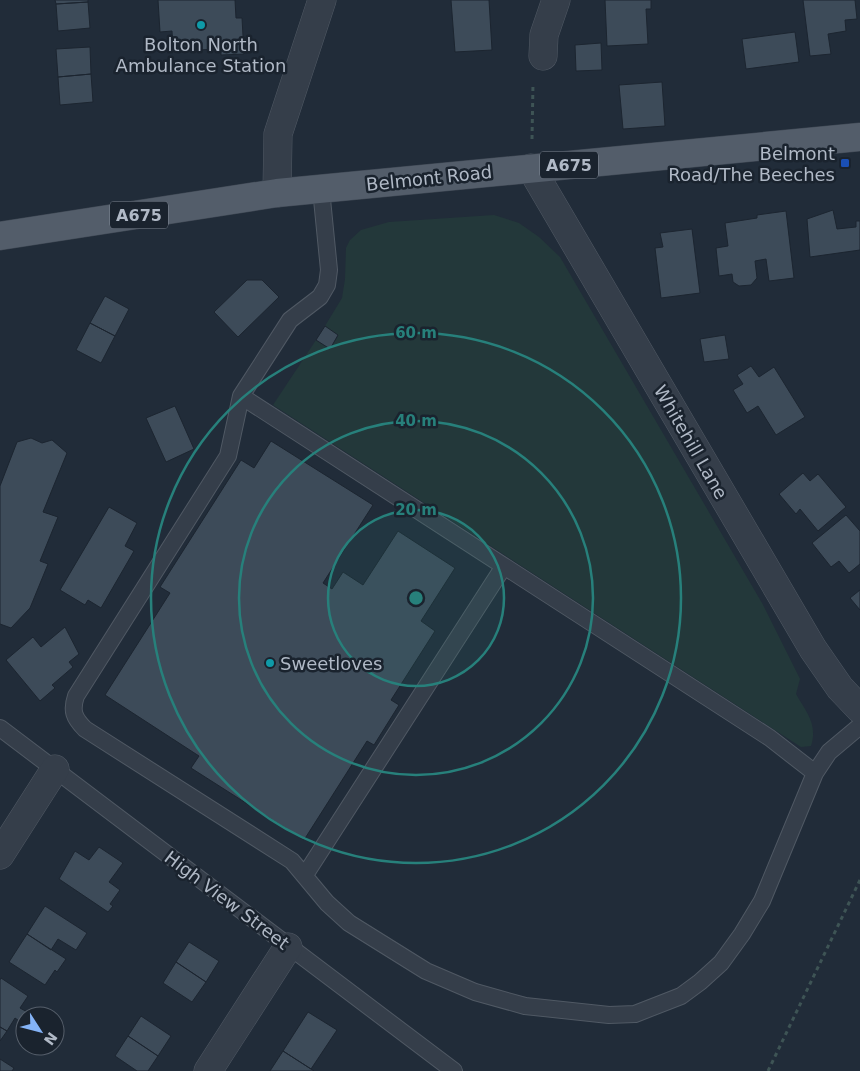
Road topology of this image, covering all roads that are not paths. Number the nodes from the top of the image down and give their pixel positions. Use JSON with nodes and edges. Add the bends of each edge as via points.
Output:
{"nodes":[{"id":1,"x":322,"y":0,"type":"edge"},
{"id":2,"x":556,"y":0,"type":"edge"},
{"id":3,"x":543,"y":56,"type":"road end"},
{"id":4,"x":860,"y":137,"type":"edge"},
{"id":5,"x":531,"y":168,"type":"junction"},
{"id":6,"x":321,"y":189,"type":"junction"},
{"id":7,"x":278,"y":194,"type":"junction"},
{"id":8,"x":0,"y":236,"type":"edge"},
{"id":9,"x":241,"y":396,"type":"junction"},
{"id":10,"x":504,"y":566,"type":"junction"},
{"id":11,"x":860,"y":709,"type":"edge"},
{"id":12,"x":860,"y":726,"type":"edge"},
{"id":13,"x":0,"y":728,"type":"edge"},
{"id":14,"x":55,"y":769,"type":"junction"},
{"id":15,"x":815,"y":772,"type":"junction"},
{"id":16,"x":0,"y":855,"type":"edge"},
{"id":17,"x":305,"y":875,"type":"junction"},
{"id":18,"x":288,"y":947,"type":"junction"},
{"id":19,"x":208,"y":1071,"type":"edge"},
{"id":20,"x":454,"y":1071,"type":"edge"}],
"edges":[{"from":1,"to":7,"type":"street","via":[[278,134]]},
{"from":2,"to":3,"type":"street","via":[[544,35]]},
{"from":4,"to":5,"type":"main road","name":"Belmont Road","number":"A675"},
{"from":5,"to":6,"type":"main road","name":"Belmont Road","number":"A675"},
{"from":5,"to":11,"type":"street","name":"Whitehill Lane","via":[[813,649],[840,688]]},
{"from":6,"to":7,"type":"main road","name":"Belmont Road","number":"A675"},
{"from":6,"to":9,"type":"lane","via":[[329,270],[327,284],[320,297],[290,320]]},
{"from":7,"to":8,"type":"main road","name":"Belmont Road","number":"A675"},
{"from":9,"to":10,"type":"lane"},
{"from":9,"to":17,"type":"lane","via":[[228,456],[72,707],[76,720],[85,728],[292,861]]},
{"from":10,"to":15,"type":"lane","via":[[770,738]]},
{"from":10,"to":17,"type":"lane"},
{"from":12,"to":15,"type":"lane","via":[[829,752]]},
{"from":13,"to":14,"type":"lane","name":"High View Street"},
{"from":14,"to":16,"type":"street"},
{"from":14,"to":18,"type":"lane","name":"High View Street"},
{"from":15,"to":17,"type":"lane","via":[[762,901],[742,934],[721,962],[700,982],[681,996],[635,1014],[601,1015],[525,1006],[475,992],[426,971],[349,922],[327,903]]},
{"from":18,"to":19,"type":"street"},
{"from":18,"to":20,"type":"lane","name":"High View Street"}]}
